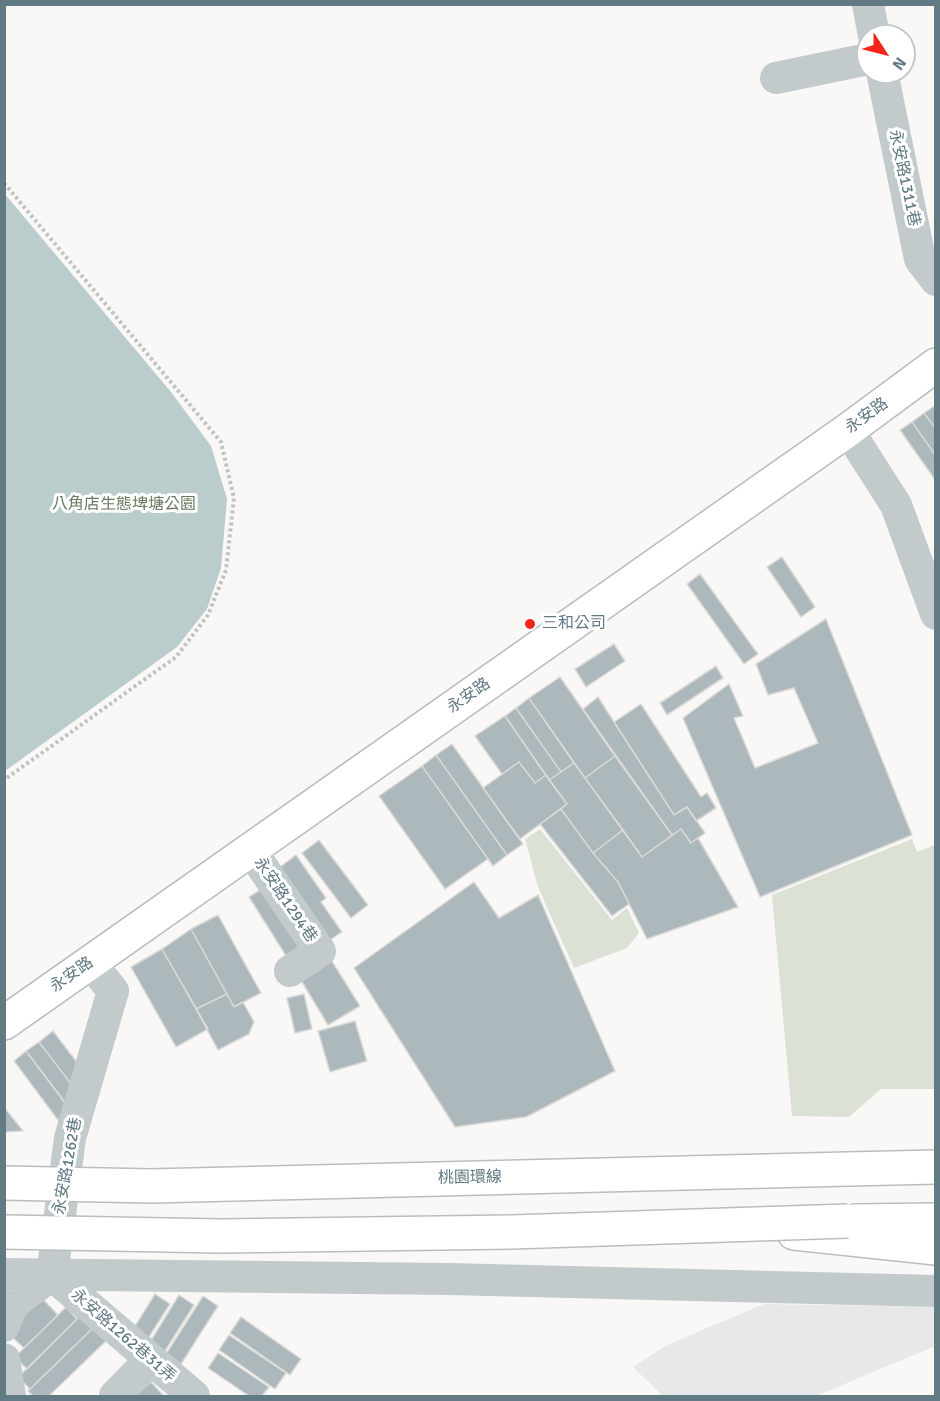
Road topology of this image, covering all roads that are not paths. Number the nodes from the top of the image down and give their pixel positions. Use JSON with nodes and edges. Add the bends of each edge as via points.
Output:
{"nodes":[{"id":1,"x":868,"y":4,"type":"edge"},
{"id":2,"x":872,"y":24,"type":"edge"},
{"id":3,"x":856,"y":61,"type":"edge"},
{"id":4,"x":776,"y":78,"type":"dead end"},
{"id":5,"x":884,"y":84,"type":"edge"},
{"id":6,"x":936,"y":280,"type":"edge"},
{"id":7,"x":935,"y":365,"type":"edge"},
{"id":8,"x":848,"y":430,"type":"junction"},
{"id":9,"x":936,"y":614,"type":"edge"},
{"id":10,"x":250,"y":849,"type":"junction"},
{"id":11,"x":90,"y":962,"type":"junction"},
{"id":12,"x":290,"y":971,"type":"dead end"},
{"id":13,"x":4,"y":1023,"type":"edge"},
{"id":14,"x":936,"y":1167,"type":"edge"},
{"id":15,"x":4,"y":1183,"type":"edge"},
{"id":16,"x":936,"y":1220,"type":"edge"},
{"id":17,"x":848,"y":1230,"type":"junction"},
{"id":18,"x":4,"y":1232,"type":"edge"},
{"id":19,"x":936,"y":1248,"type":"edge"},
{"id":20,"x":4,"y":1274,"type":"edge"},
{"id":21,"x":52,"y":1275,"type":"junction"},
{"id":22,"x":936,"y":1291,"type":"edge"},
{"id":23,"x":4,"y":1326,"type":"edge"},
{"id":24,"x":4,"y":1359,"type":"edge"},
{"id":25,"x":150,"y":1360,"type":"junction"},
{"id":26,"x":10,"y":1396,"type":"edge"},
{"id":27,"x":115,"y":1396,"type":"edge"},
{"id":28,"x":194,"y":1396,"type":"edge"}],
"edges":[{"from":1,"to":2,"type":"lane"},
{"from":3,"to":4,"type":"lane"},
{"from":5,"to":6,"type":"lane","name":"永安路1311巷","via":[[920,259]]},
{"from":7,"to":8,"type":"main road","name":"永安路"},
{"from":8,"to":9,"type":"lane","via":[[896,505]]},
{"from":8,"to":10,"type":"main road","name":"永安路"},
{"from":10,"to":11,"type":"main road","name":"永安路"},
{"from":10,"to":12,"type":"lane","name":"永安路1294巷","via":[[320,951]]},
{"from":11,"to":13,"type":"main road","name":"永安路"},
{"from":11,"to":21,"type":"lane","name":"永安路1262巷","via":[[113,991],[70,1138]]},
{"from":14,"to":15,"type":"main road","name":"桃園環線","bridge":true,"via":[[151,1186]]},
{"from":16,"to":17,"type":"main road"},
{"from":17,"to":18,"type":"main road","bridge":true,"via":[[718,1226],[221,1236]]},
{"from":17,"to":19,"type":"main road"},
{"from":20,"to":21,"type":"lane"},
{"from":21,"to":22,"type":"lane","via":[[448,1279]]},
{"from":21,"to":23,"type":"lane","via":[[13,1304]]},
{"from":21,"to":25,"type":"lane","name":"永安路1262巷31弄"},
{"from":24,"to":26,"type":"lane"},
{"from":25,"to":27,"type":"lane"},
{"from":25,"to":28,"type":"lane","name":"永安路1262巷31弄"}]}
